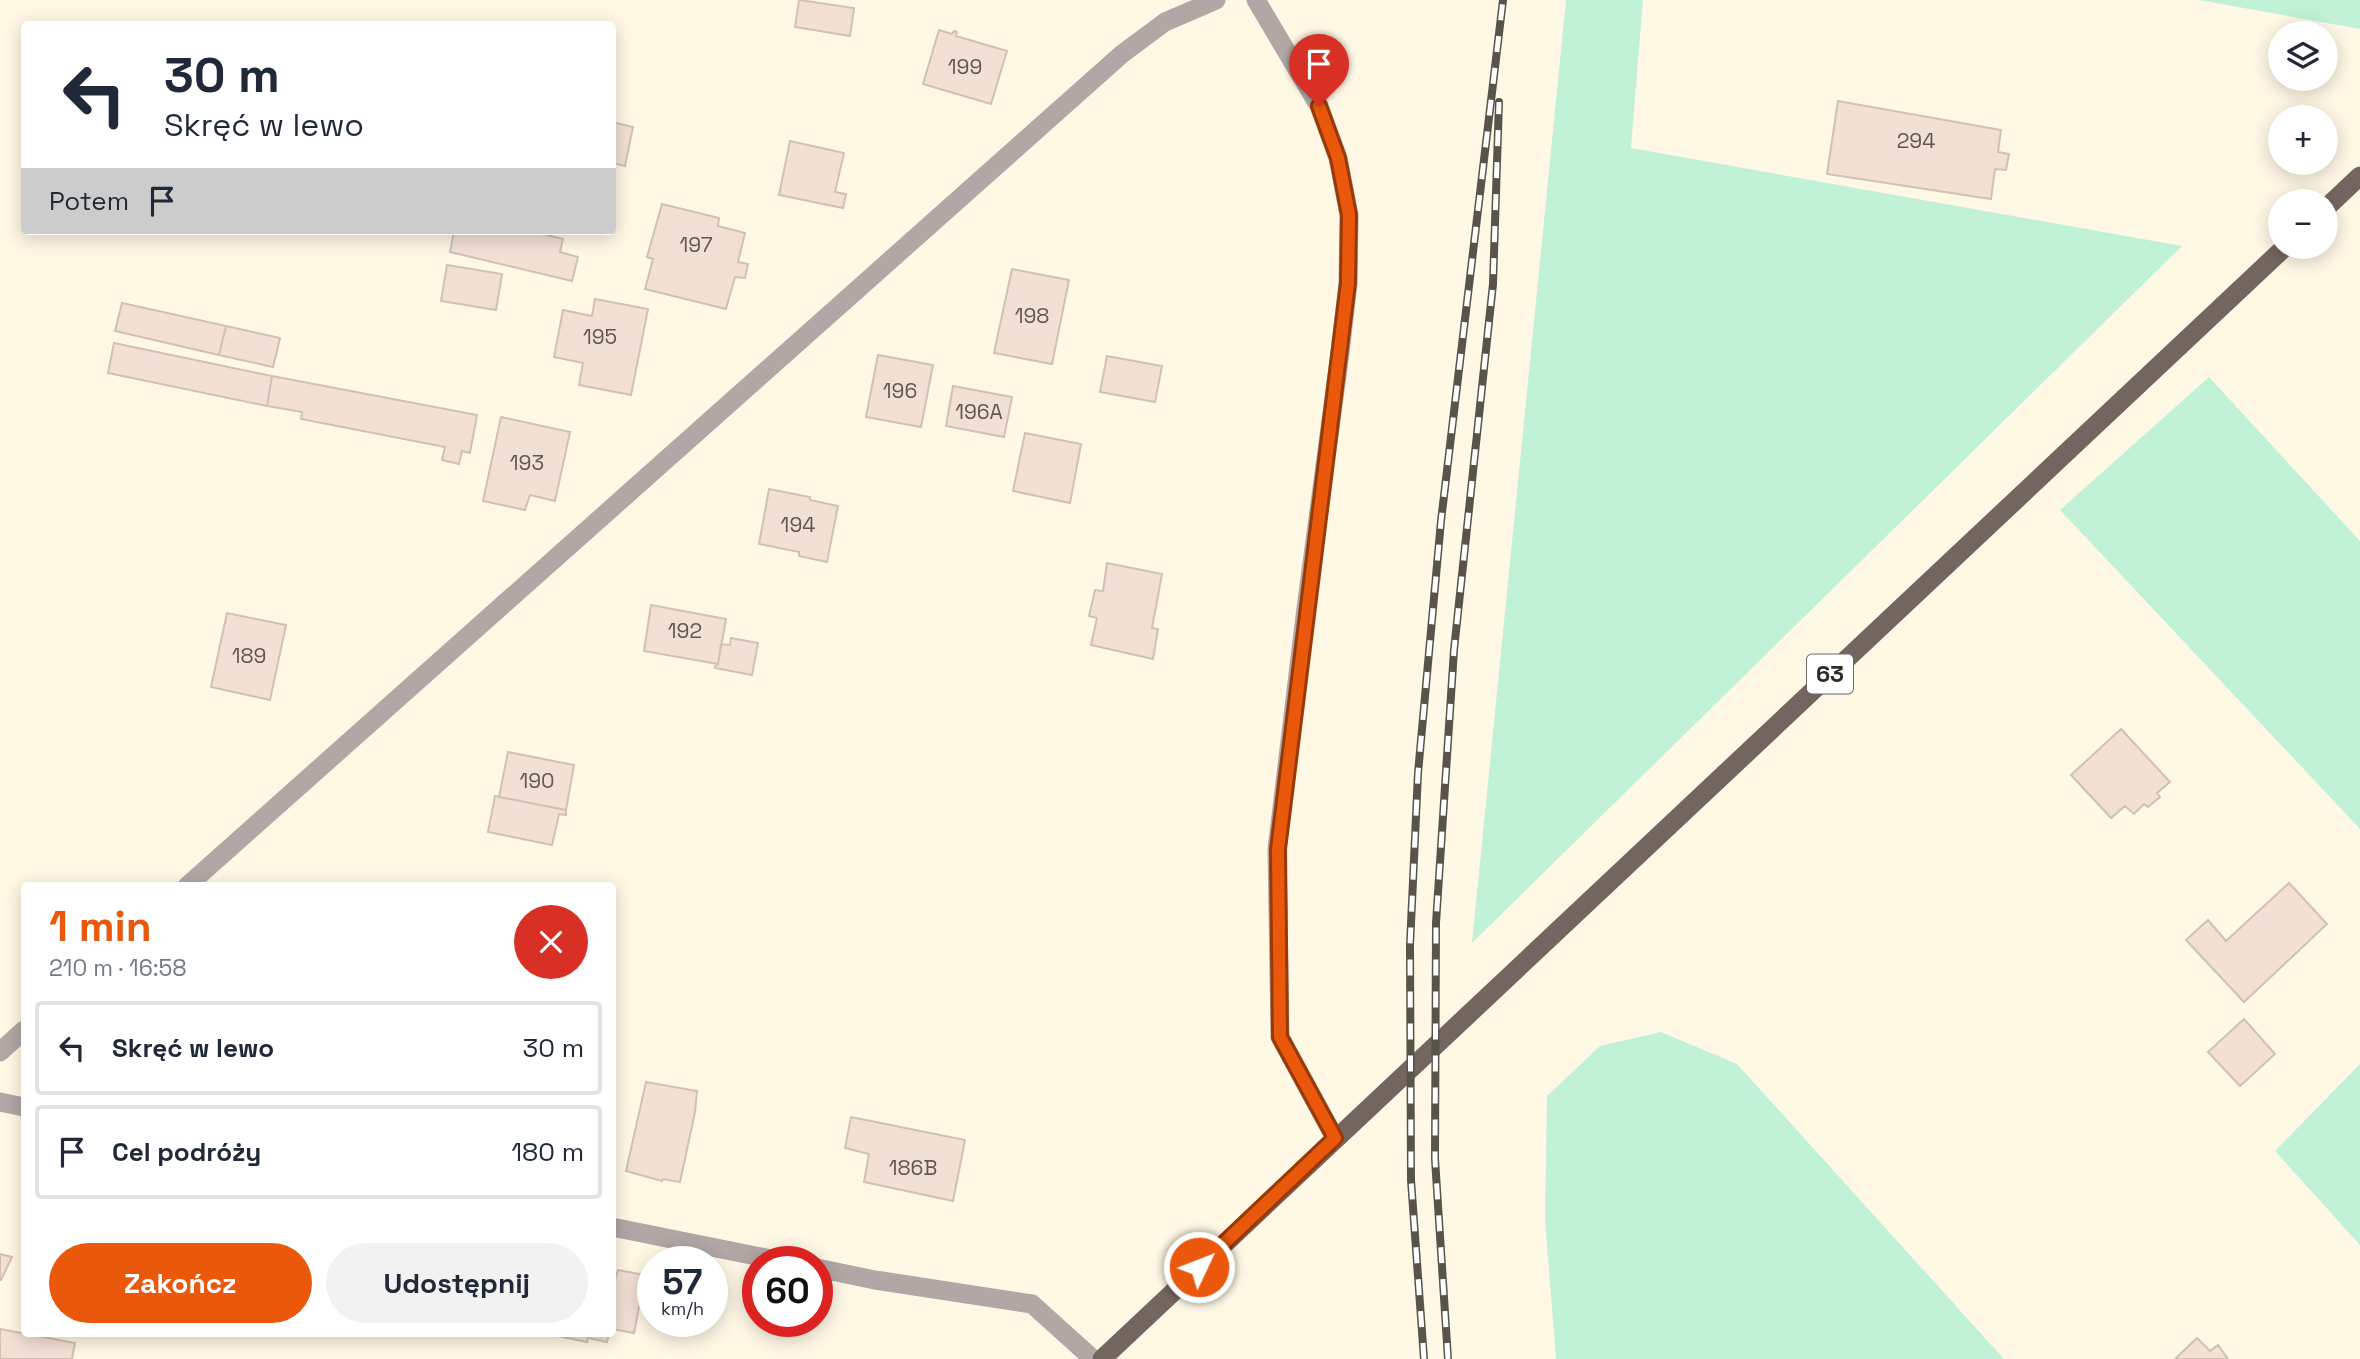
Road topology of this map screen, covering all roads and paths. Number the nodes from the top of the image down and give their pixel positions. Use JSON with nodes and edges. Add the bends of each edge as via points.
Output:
{"nodes":[{"id":1,"x":1216,"y":0,"type":"edge"},
{"id":2,"x":1256,"y":0,"type":"edge"},
{"id":3,"x":2360,"y":176,"type":"edge"},
{"id":4,"x":2338,"y":197,"type":"edge"},
{"id":5,"x":2272,"y":259,"type":"edge"},
{"id":6,"x":191,"y":882,"type":"edge"},
{"id":7,"x":21,"y":1033,"type":"edge"},
{"id":8,"x":0,"y":1052,"type":"edge"},
{"id":9,"x":0,"y":1102,"type":"edge"},
{"id":10,"x":21,"y":1106,"type":"edge"},
{"id":11,"x":1335,"y":1138,"type":"junction"},
{"id":12,"x":616,"y":1228,"type":"edge"},
{"id":13,"x":742,"y":1253,"type":"edge"},
{"id":14,"x":833,"y":1271,"type":"edge"},
{"id":15,"x":1093,"y":1359,"type":"edge"},
{"id":16,"x":1102,"y":1359,"type":"edge"}],
"edges":[{"from":1,"to":6,"type":"street","via":[[1165,22],[1122,54]]},
{"from":2,"to":11,"type":"street","via":[[1319,106],[1338,158],[1349,215],[1348,283],[1278,849],[1280,1037]]},
{"from":3,"to":4,"type":"main road"},
{"from":5,"to":11,"type":"main road","number":"63"},
{"from":7,"to":8,"type":"street"},
{"from":9,"to":10,"type":"street"},
{"from":11,"to":16,"type":"main road","number":"63"},
{"from":12,"to":13,"type":"street"},
{"from":14,"to":15,"type":"street","via":[[1032,1304]]}]}
